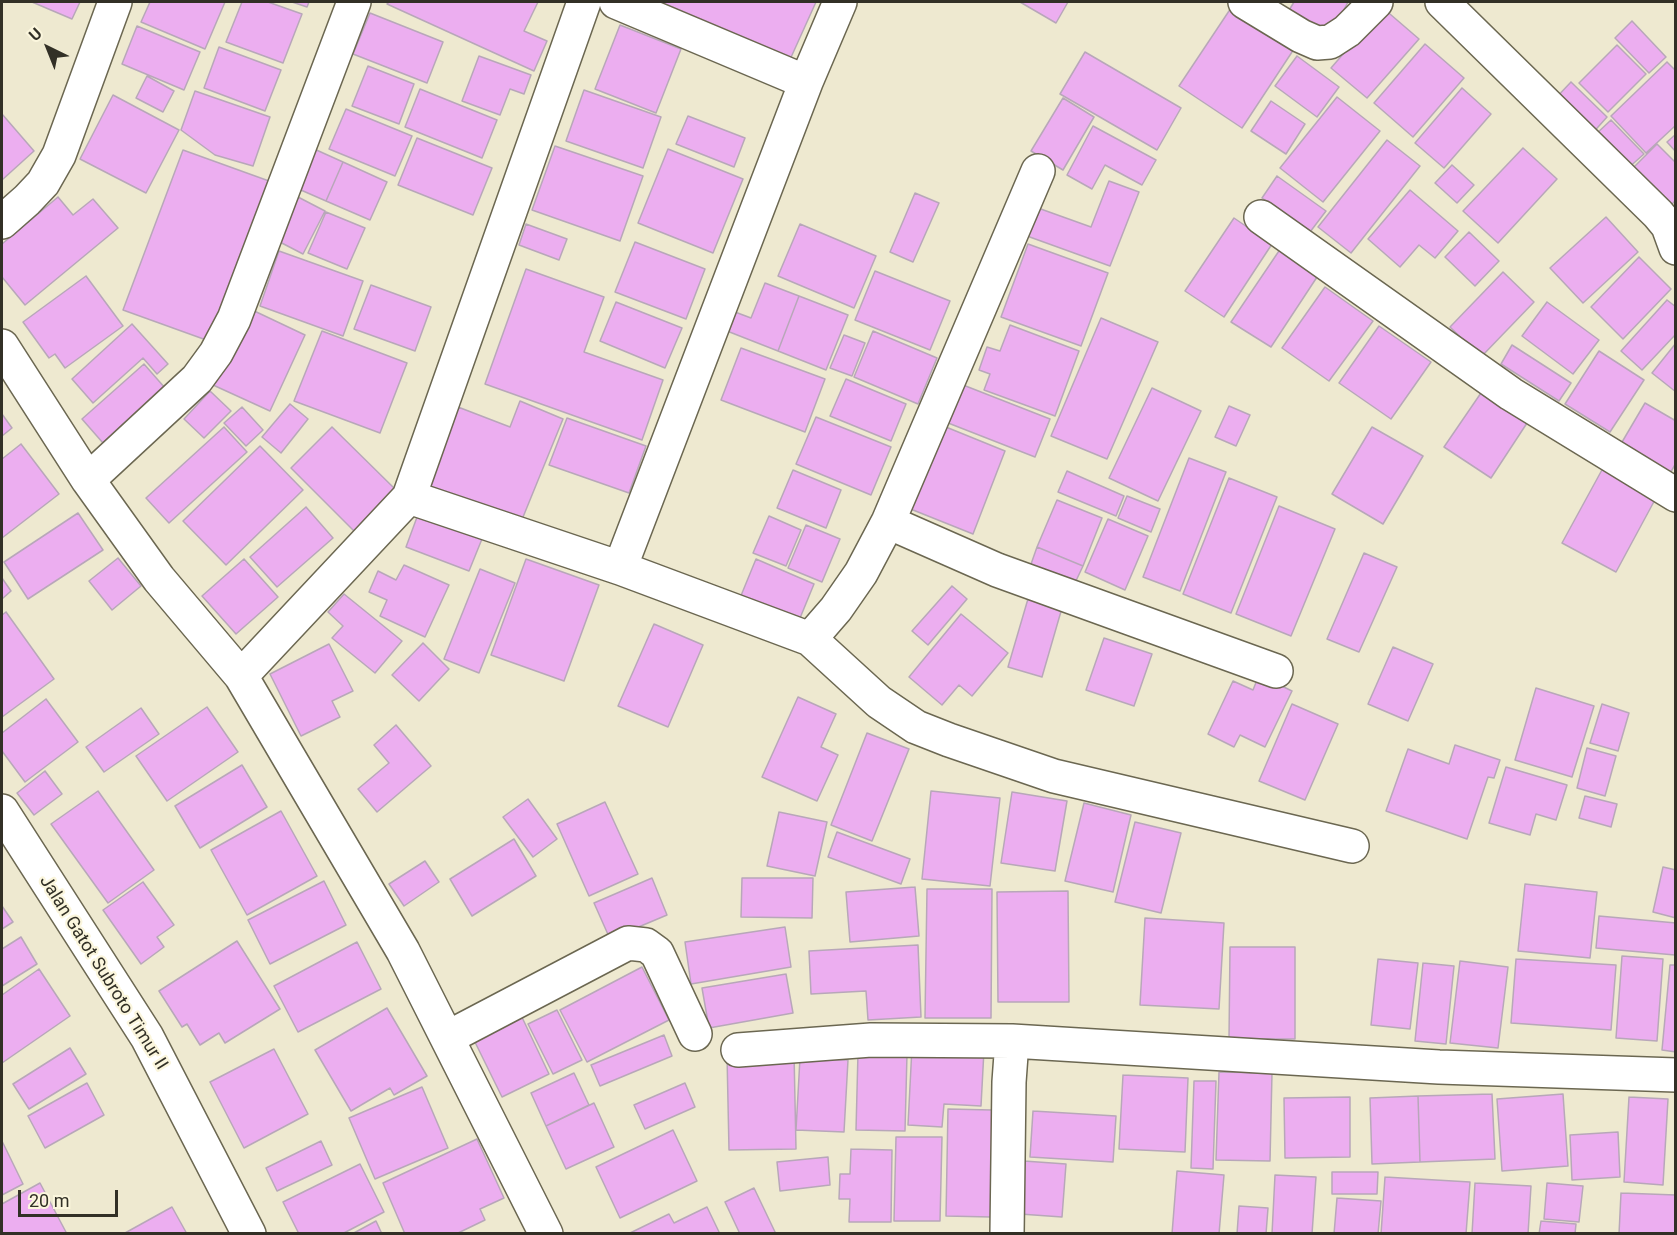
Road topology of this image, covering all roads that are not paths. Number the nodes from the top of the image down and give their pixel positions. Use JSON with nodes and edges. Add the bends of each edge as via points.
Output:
{"nodes":[{"id":1,"x":115,"y":2,"type":"edge"},
{"id":2,"x":354,"y":2,"type":"edge"},
{"id":3,"x":584,"y":2,"type":"edge"},
{"id":4,"x":615,"y":2,"type":"edge"},
{"id":5,"x":840,"y":2,"type":"edge"},
{"id":6,"x":1245,"y":2,"type":"edge"},
{"id":7,"x":1376,"y":2,"type":"edge"},
{"id":8,"x":1442,"y":2,"type":"edge"},
{"id":9,"x":806,"y":82,"type":"junction"},
{"id":10,"x":1038,"y":171,"type":"dead end"},
{"id":11,"x":1261,"y":217,"type":"dead end"},
{"id":12,"x":2,"y":222,"type":"edge"},
{"id":13,"x":1676,"y":248,"type":"edge"},
{"id":14,"x":2,"y":346,"type":"edge"},
{"id":15,"x":88,"y":480,"type":"junction"},
{"id":16,"x":1676,"y":495,"type":"edge"},
{"id":17,"x":409,"y":497,"type":"junction"},
{"id":18,"x":888,"y":522,"type":"junction"},
{"id":19,"x":620,"y":568,"type":"junction"},
{"id":20,"x":810,"y":639,"type":"junction"},
{"id":21,"x":1276,"y":670,"type":"dead end"},
{"id":22,"x":241,"y":676,"type":"junction"},
{"id":23,"x":2,"y":811,"type":"edge"},
{"id":24,"x":1352,"y":846,"type":"dead end"},
{"id":25,"x":695,"y":1034,"type":"dead end"},
{"id":26,"x":447,"y":1038,"type":"junction"},
{"id":27,"x":1012,"y":1041,"type":"junction"},
{"id":28,"x":738,"y":1050,"type":"dead end"},
{"id":29,"x":1676,"y":1075,"type":"edge"},
{"id":30,"x":249,"y":1233,"type":"edge"},
{"id":31,"x":546,"y":1233,"type":"edge"},
{"id":32,"x":1006,"y":1233,"type":"edge"}],
"edges":[{"from":1,"to":12,"type":"street","via":[[59,155],[43,183]]},
{"from":2,"to":15,"type":"street","via":[[234,319],[216,353],[197,379]]},
{"from":3,"to":17,"type":"street"},
{"from":4,"to":9,"type":"street"},
{"from":5,"to":9,"type":"street"},
{"from":6,"to":7,"type":"street","via":[[1317,43],[1330,42],[1347,31]]},
{"from":8,"to":13,"type":"street","via":[[1658,214],[1668,226]]},
{"from":9,"to":19,"type":"street"},
{"from":10,"to":18,"type":"street"},
{"from":11,"to":16,"type":"street","via":[[1511,394]]},
{"from":14,"to":15,"type":"street"},
{"from":15,"to":22,"type":"street","via":[[159,579]]},
{"from":17,"to":19,"type":"street"},
{"from":17,"to":22,"type":"street"},
{"from":18,"to":20,"type":"street","via":[[861,573]]},
{"from":18,"to":21,"type":"street","via":[[997,570]]},
{"from":19,"to":20,"type":"street"},
{"from":20,"to":24,"type":"street","via":[[879,702],[916,727],[949,740],[1054,776]]},
{"from":22,"to":26,"type":"street","via":[[403,951]]},
{"from":23,"to":30,"type":"street","name":"Jalan Gatot Subroto Timur II","via":[[147,1037]]},
{"from":25,"to":26,"type":"street","via":[[657,953],[646,945],[628,943]]},
{"from":26,"to":31,"type":"street"},
{"from":27,"to":28,"type":"street","via":[[871,1040]]},
{"from":27,"to":29,"type":"street","via":[[1439,1067]]},
{"from":27,"to":32,"type":"street"}]}
